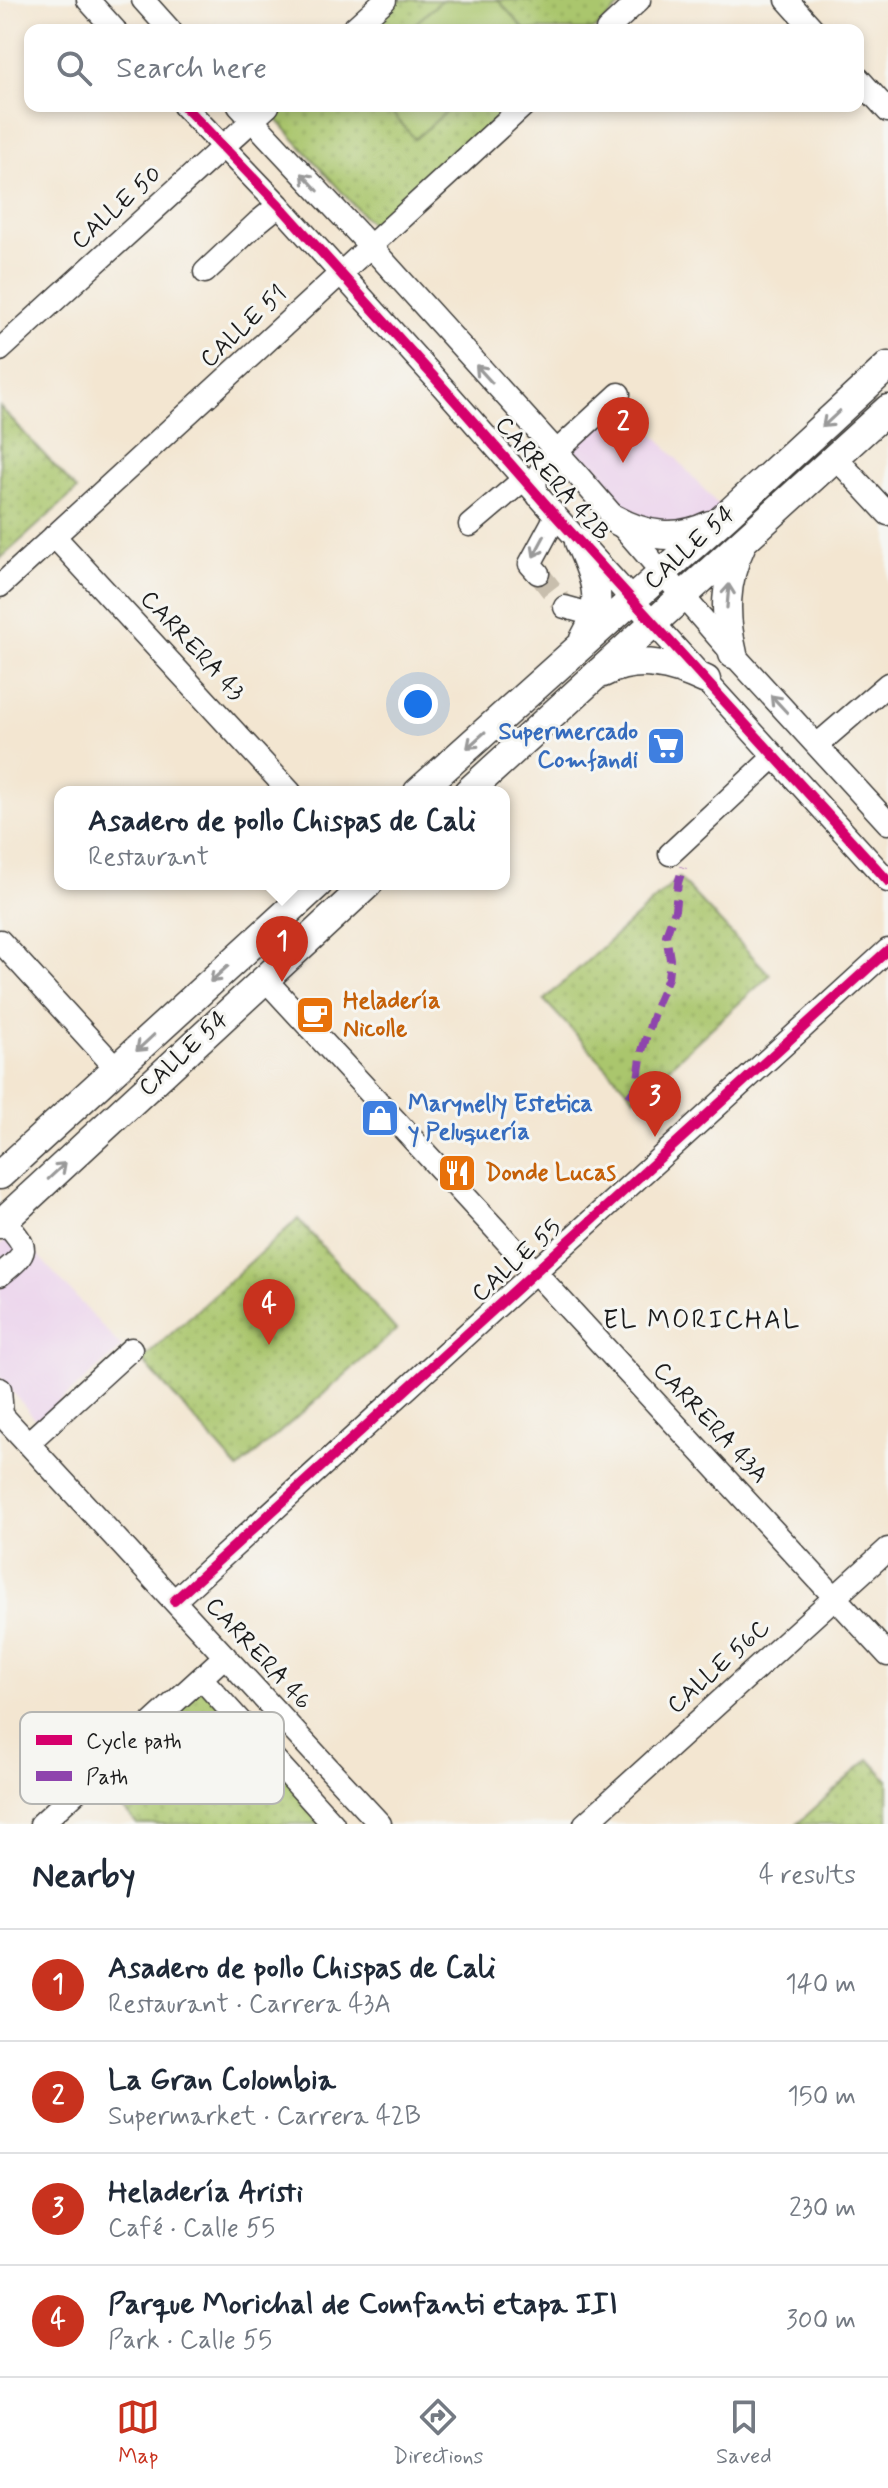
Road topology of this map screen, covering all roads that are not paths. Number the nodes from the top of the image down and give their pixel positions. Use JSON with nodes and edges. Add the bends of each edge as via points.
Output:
{"nodes":[{"id":1,"x":88,"y":0,"type":"edge"},
{"id":2,"x":143,"y":0,"type":"edge"},
{"id":3,"x":385,"y":0,"type":"edge"},
{"id":4,"x":639,"y":0,"type":"edge"},
{"id":5,"x":787,"y":0,"type":"edge"},
{"id":6,"x":110,"y":24,"type":"edge"},
{"id":7,"x":165,"y":24,"type":"edge"},
{"id":8,"x":359,"y":24,"type":"edge"},
{"id":9,"x":613,"y":24,"type":"edge"},
{"id":10,"x":809,"y":24,"type":"edge"},
{"id":11,"x":864,"y":85,"type":"edge"},
{"id":12,"x":888,"y":111,"type":"edge"},
{"id":13,"x":189,"y":112,"type":"edge"},
{"id":14,"x":252,"y":112,"type":"edge"},
{"id":15,"x":254,"y":112,"type":"edge"},
{"id":16,"x":517,"y":112,"type":"edge"},
{"id":17,"x":222,"y":148,"type":"junction"},
{"id":18,"x":279,"y":205,"type":"junction"},
{"id":19,"x":371,"y":247,"type":"junction"},
{"id":20,"x":205,"y":272,"type":"dead end"},
{"id":21,"x":341,"y":274,"type":"junction"},
{"id":22,"x":0,"y":350,"type":"edge"},
{"id":23,"x":888,"y":366,"type":"edge"},
{"id":24,"x":619,"y":394,"type":"dead end"},
{"id":25,"x":888,"y":409,"type":"edge"},
{"id":26,"x":555,"y":453,"type":"junction"},
{"id":27,"x":835,"y":457,"type":"junction"},
{"id":28,"x":575,"y":472,"type":"junction"},
{"id":29,"x":531,"y":488,"type":"junction"},
{"id":30,"x":728,"y":514,"type":"junction"},
{"id":31,"x":888,"y":514,"type":"edge"},
{"id":32,"x":556,"y":516,"type":"junction"},
{"id":33,"x":614,"y":519,"type":"junction"},
{"id":34,"x":470,"y":525,"type":"dead end"},
{"id":35,"x":54,"y":536,"type":"junction"},
{"id":36,"x":744,"y":540,"type":"junction"},
{"id":37,"x":579,"y":542,"type":"junction"},
{"id":38,"x":662,"y":572,"type":"junction"},
{"id":39,"x":538,"y":573,"type":"dead end"},
{"id":40,"x":0,"y":586,"type":"edge"},
{"id":41,"x":684,"y":596,"type":"junction"},
{"id":42,"x":632,"y":599,"type":"junction"},
{"id":43,"x":565,"y":607,"type":"tunnel mouth"},
{"id":44,"x":594,"y":615,"type":"junction"},
{"id":45,"x":654,"y":623,"type":"junction"},
{"id":46,"x":575,"y":650,"type":"junction"},
{"id":47,"x":733,"y":654,"type":"junction"},
{"id":48,"x":706,"y":680,"type":"junction"},
{"id":49,"x":888,"y":684,"type":"edge"},
{"id":50,"x":576,"y":692,"type":"junction"},
{"id":51,"x":817,"y":745,"type":"junction"},
{"id":52,"x":775,"y":756,"type":"junction"},
{"id":53,"x":284,"y":786,"type":"edge"},
{"id":54,"x":425,"y":786,"type":"edge"},
{"id":55,"x":474,"y":786,"type":"edge"},
{"id":56,"x":888,"y":823,"type":"edge"},
{"id":57,"x":670,"y":854,"type":"dead end"},
{"id":58,"x":888,"y":881,"type":"edge"},
{"id":59,"x":311,"y":890,"type":"edge"},
{"id":60,"x":361,"y":890,"type":"edge"},
{"id":61,"x":0,"y":941,"type":"edge"},
{"id":62,"x":888,"y":950,"type":"edge"},
{"id":63,"x":265,"y":979,"type":"junction"},
{"id":64,"x":117,"y":1069,"type":"junction"},
{"id":65,"x":0,"y":1175,"type":"edge"},
{"id":66,"x":2,"y":1222,"type":"edge"},
{"id":67,"x":534,"y":1273,"type":"junction"},
{"id":68,"x":0,"y":1275,"type":"edge"},
{"id":69,"x":131,"y":1349,"type":"dead end"},
{"id":70,"x":0,"y":1389,"type":"edge"},
{"id":71,"x":1,"y":1414,"type":"edge"},
{"id":72,"x":28,"y":1443,"type":"junction"},
{"id":73,"x":888,"y":1549,"type":"edge"},
{"id":74,"x":835,"y":1597,"type":"junction"},
{"id":75,"x":174,"y":1601,"type":"junction"},
{"id":76,"x":888,"y":1655,"type":"edge"},
{"id":77,"x":225,"y":1656,"type":"junction"},
{"id":78,"x":201,"y":1678,"type":"junction"},
{"id":79,"x":164,"y":1712,"type":"edge"},
{"id":80,"x":232,"y":1712,"type":"edge"},
{"id":81,"x":277,"y":1712,"type":"edge"},
{"id":82,"x":284,"y":1720,"type":"edge"},
{"id":83,"x":284,"y":1770,"type":"edge"},
{"id":84,"x":63,"y":1804,"type":"edge"},
{"id":85,"x":41,"y":1824,"type":"edge"},
{"id":86,"x":333,"y":1824,"type":"edge"},
{"id":87,"x":380,"y":1824,"type":"edge"},
{"id":88,"x":585,"y":1824,"type":"edge"}],
"edges":[{"from":1,"to":6,"type":"street"},
{"from":2,"to":7,"type":"street"},
{"from":3,"to":8,"type":"street"},
{"from":4,"to":9,"type":"street"},
{"from":5,"to":10,"type":"street"},
{"from":11,"to":12,"type":"street"},
{"from":13,"to":17,"type":"street","name":"CARRERA 42B"},
{"from":14,"to":17,"type":"street","name":"CALLE 50"},
{"from":19,"to":15,"type":"street","name":"CARRERA 42B","one_way":true},
{"from":16,"to":19,"type":"street","name":"CALLE 51"},
{"from":17,"to":18,"type":"street","name":"CARRERA 42B"},
{"from":17,"to":22,"type":"street","name":"CALLE 50"},
{"from":18,"to":20,"type":"street"},
{"from":18,"to":21,"type":"street","name":"CARRERA 42B"},
{"from":19,"to":21,"type":"street","name":"CALLE 51"},
{"from":26,"to":19,"type":"street","name":"CARRERA 42B","one_way":true},
{"from":21,"to":29,"type":"street","name":"CARRERA 42B"},
{"from":21,"to":35,"type":"street","name":"CALLE 51"},
{"from":23,"to":30,"type":"main road","name":"CALLE 54","one_way":true},
{"from":24,"to":26,"type":"street"},
{"from":25,"to":27,"type":"main road","name":"CALLE 54"},
{"from":26,"to":28,"type":"street","name":"CARRERA 42B"},
{"from":27,"to":31,"type":"street"},
{"from":27,"to":36,"type":"main road","name":"CALLE 54"},
{"from":28,"to":29,"type":"street","via":[[557,464],[545,468],[536,490]]},
{"from":28,"to":33,"type":"street","name":"CARRERA 42B"},
{"from":29,"to":32,"type":"street","name":"CARRERA 42B"},
{"from":29,"to":34,"type":"street"},
{"from":30,"to":33,"type":"main road","via":[[698,531],[663,536]]},
{"from":30,"to":38,"type":"main road","name":"CALLE 54"},
{"from":32,"to":37,"type":"street","name":"CARRERA 42B"},
{"from":32,"to":39,"type":"street","one_way":true,"via":[[530,564]]},
{"from":33,"to":38,"type":"street","name":"CARRERA 42B"},
{"from":35,"to":40,"type":"street","name":"CALLE 51"},
{"from":35,"to":53,"type":"street","name":"CARRERA 43"},
{"from":36,"to":41,"type":"main road","name":"CALLE 54"},
{"from":47,"to":36,"type":"main road","one_way":true,"via":[[727,597]]},
{"from":37,"to":42,"type":"street","name":"CARRERA 42B"},
{"from":37,"to":44,"type":"main road","via":[[596,582]]},
{"from":38,"to":41,"type":"street","name":"CARRERA 42B"},
{"from":38,"to":42,"type":"main road","name":"CALLE 54"},
{"from":41,"to":45,"type":"main road","name":"CALLE 54"},
{"from":41,"to":47,"type":"street","name":"CARRERA 42B"},
{"from":42,"to":45,"type":"street","name":"CARRERA 42B"},
{"from":42,"to":46,"type":"main road","name":"CALLE 54"},
{"from":43,"to":44,"type":"street"},
{"from":44,"to":46,"type":"main road"},
{"from":45,"to":48,"type":"street","name":"CARRERA 42B"},
{"from":45,"to":50,"type":"main road","name":"CALLE 54"},
{"from":46,"to":54,"type":"main road","name":"CALLE 54","one_way":true},
{"from":51,"to":47,"type":"street","name":"CARRERA 42B","one_way":true},
{"from":48,"to":50,"type":"main road","via":[[648,662],[600,675]]},
{"from":48,"to":52,"type":"street","name":"CARRERA 42B"},
{"from":49,"to":51,"type":"street"},
{"from":50,"to":55,"type":"main road","name":"CALLE 54"},
{"from":51,"to":56,"type":"street","name":"CARRERA 42B"},
{"from":52,"to":57,"type":"street"},
{"from":52,"to":58,"type":"street","name":"CARRERA 42B"},
{"from":59,"to":64,"type":"main road","name":"CALLE 54","one_way":true},
{"from":60,"to":63,"type":"main road","name":"CALLE 54"},
{"from":61,"to":64,"type":"street"},
{"from":62,"to":67,"type":"street","name":"CALLE 55"},
{"from":66,"to":63,"type":"main road","name":"CALLE 54","one_way":true},
{"from":63,"to":67,"type":"street","name":"CARRERA 43A"},
{"from":64,"to":65,"type":"main road","name":"CALLE 54"},
{"from":66,"to":68,"type":"street","via":[[24,1249]]},
{"from":67,"to":74,"type":"street","name":"CARRERA 43A"},
{"from":67,"to":75,"type":"street","name":"CALLE 55"},
{"from":69,"to":72,"type":"street"},
{"from":70,"to":71,"type":"street"},
{"from":71,"to":72,"type":"street","name":"CARRERA 46"},
{"from":72,"to":75,"type":"street","name":"CARRERA 46"},
{"from":73,"to":74,"type":"street","name":"CALLE 56C"},
{"from":74,"to":76,"type":"street","name":"CARRERA 43A"},
{"from":74,"to":88,"type":"street","name":"CALLE 56C"},
{"from":75,"to":77,"type":"street","name":"CARRERA 46"},
{"from":77,"to":78,"type":"street"},
{"from":77,"to":81,"type":"street","name":"CARRERA 46"},
{"from":78,"to":79,"type":"street"},
{"from":78,"to":80,"type":"street"},
{"from":82,"to":87,"type":"street","name":"CARRERA 46"},
{"from":83,"to":86,"type":"street"},
{"from":84,"to":85,"type":"street"}]}
